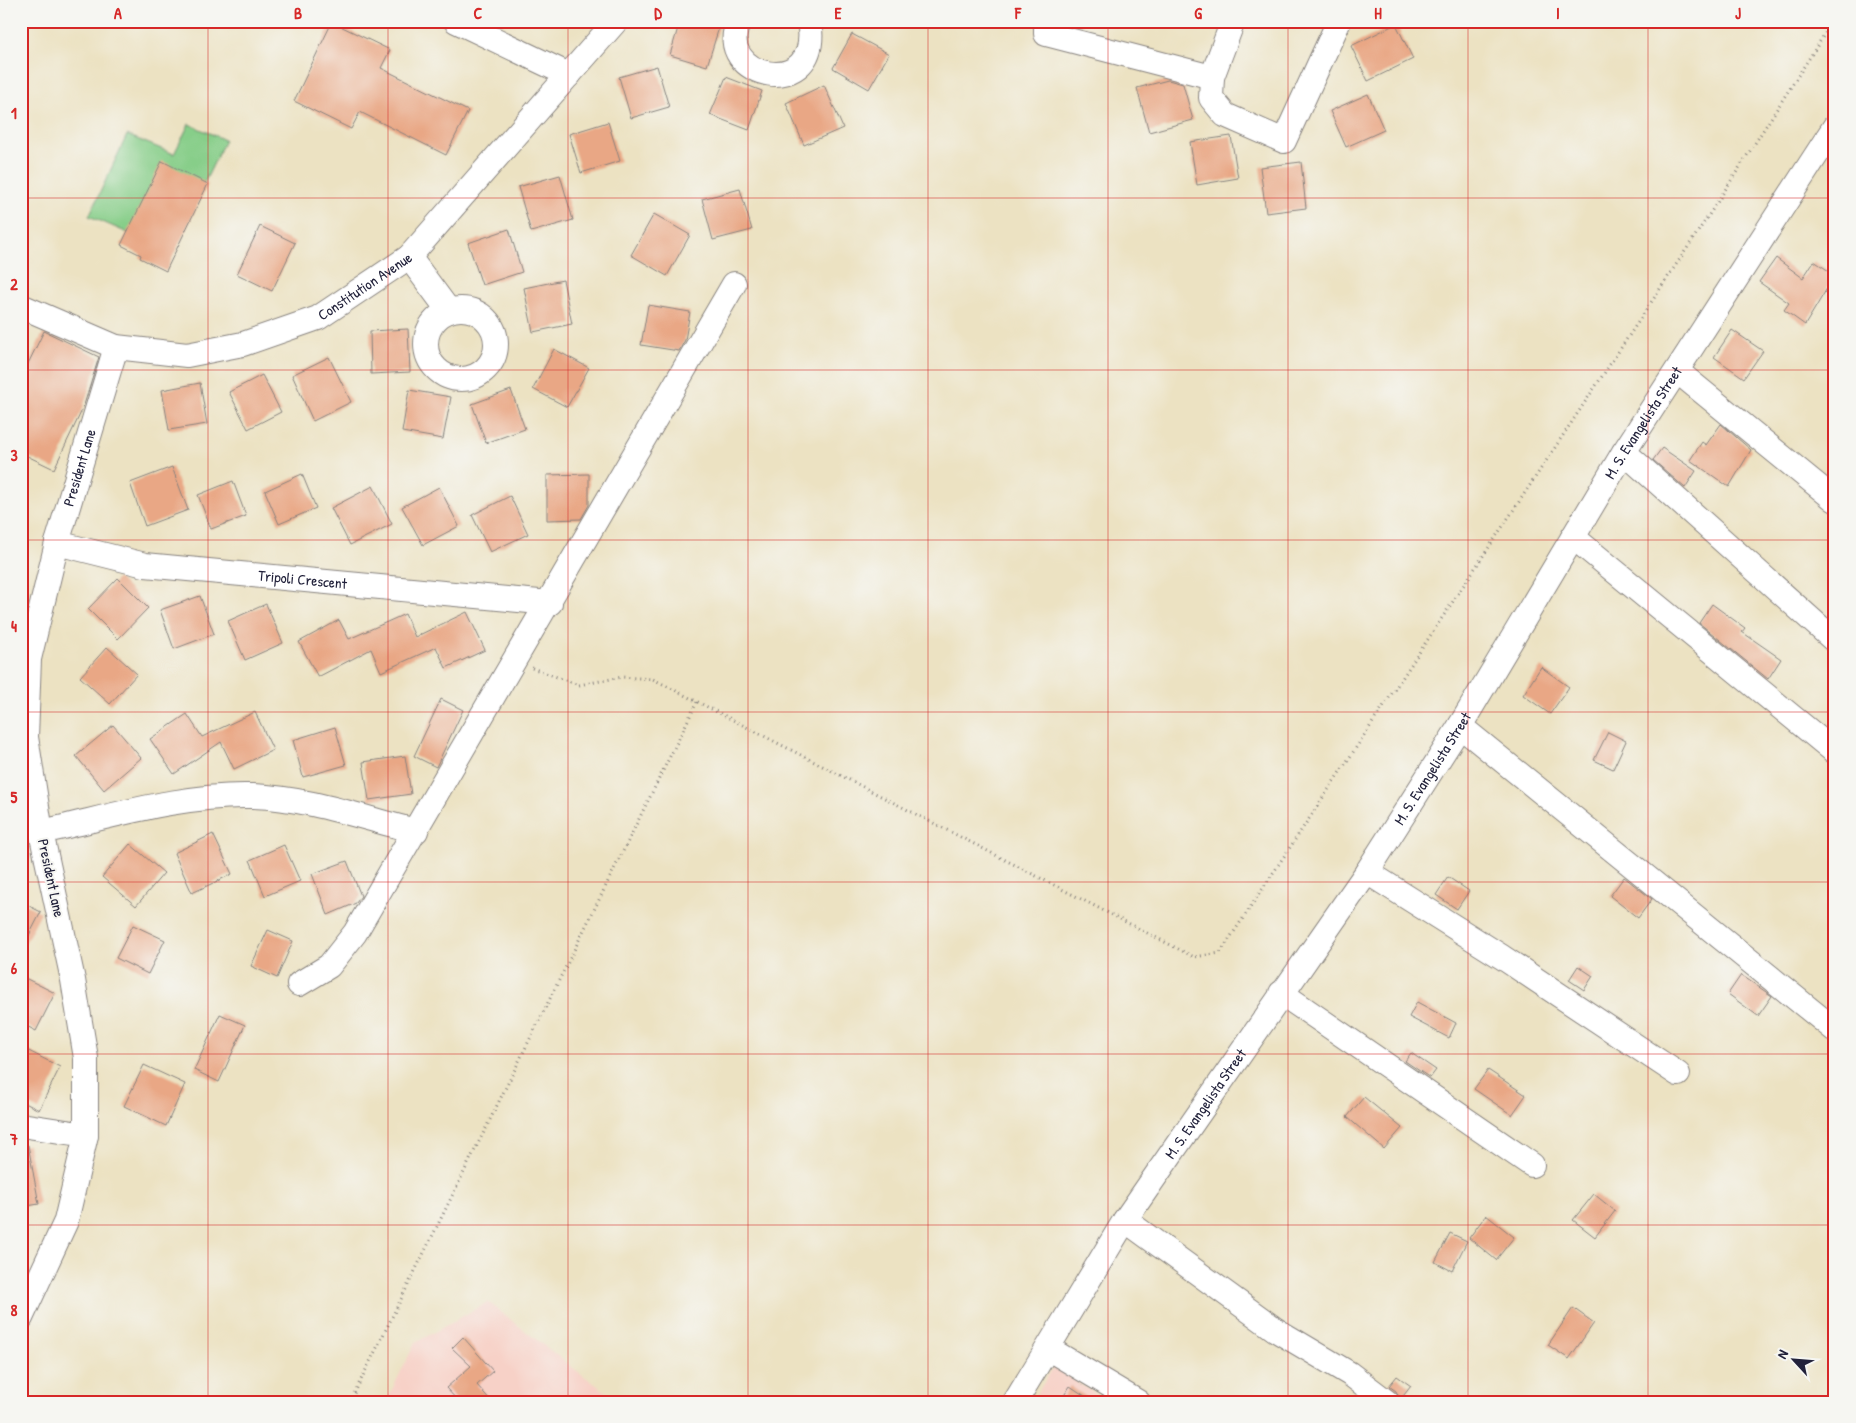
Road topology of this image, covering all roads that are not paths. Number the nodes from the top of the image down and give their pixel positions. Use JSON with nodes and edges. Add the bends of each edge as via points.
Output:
{"nodes":[{"id":1,"x":456,"y":21,"type":"edge"},
{"id":2,"x":616,"y":21,"type":"edge"},
{"id":3,"x":739,"y":21,"type":"edge"},
{"id":4,"x":809,"y":21,"type":"edge"},
{"id":5,"x":1046,"y":21,"type":"edge"},
{"id":6,"x":1233,"y":21,"type":"edge"},
{"id":7,"x":1339,"y":21,"type":"edge"},
{"id":8,"x":569,"y":75,"type":"junction"},
{"id":9,"x":1212,"y":77,"type":"junction"},
{"id":10,"x":1835,"y":126,"type":"edge"},
{"id":11,"x":409,"y":257,"type":"junction"},
{"id":12,"x":734,"y":284,"type":"dead end"},
{"id":13,"x":21,"y":306,"type":"edge"},
{"id":14,"x":449,"y":311,"type":"dead end"},
{"id":15,"x":116,"y":347,"type":"junction"},
{"id":16,"x":1677,"y":371,"type":"junction"},
{"id":17,"x":1624,"y":452,"type":"junction"},
{"id":18,"x":1835,"y":500,"type":"edge"},
{"id":19,"x":1573,"y":537,"type":"junction"},
{"id":20,"x":56,"y":543,"type":"junction"},
{"id":21,"x":550,"y":603,"type":"junction"},
{"id":22,"x":1835,"y":641,"type":"edge"},
{"id":23,"x":25,"y":658,"type":"edge"},
{"id":24,"x":1460,"y":726,"type":"junction"},
{"id":25,"x":1835,"y":752,"type":"edge"},
{"id":26,"x":416,"y":831,"type":"junction"},
{"id":27,"x":41,"y":832,"type":"junction"},
{"id":28,"x":1367,"y":872,"type":"junction"},
{"id":29,"x":298,"y":984,"type":"dead end"},
{"id":30,"x":1281,"y":993,"type":"junction"},
{"id":31,"x":1835,"y":1030,"type":"edge"},
{"id":32,"x":1678,"y":1074,"type":"dead end"},
{"id":33,"x":21,"y":1124,"type":"edge"},
{"id":34,"x":86,"y":1135,"type":"junction"},
{"id":35,"x":1532,"y":1165,"type":"dead end"},
{"id":36,"x":1126,"y":1220,"type":"junction"},
{"id":37,"x":21,"y":1318,"type":"edge"},
{"id":38,"x":1049,"y":1349,"type":"junction"},
{"id":39,"x":1015,"y":1402,"type":"edge"},
{"id":40,"x":1138,"y":1402,"type":"edge"},
{"id":41,"x":1387,"y":1402,"type":"edge"}],
"edges":[{"from":1,"to":8,"type":"street"},
{"from":2,"to":8,"type":"street","name":"Constitution Avenue"},
{"from":3,"to":4,"type":"street","via":[[735,36],[742,59],[757,72],[772,76],[798,66],[809,52],[812,39]]},
{"from":5,"to":9,"type":"street","via":[[1046,34]]},
{"from":6,"to":9,"type":"street"},
{"from":7,"to":9,"type":"street","via":[[1284,141],[1225,115],[1211,98]]},
{"from":8,"to":11,"type":"street","name":"Constitution Avenue"},
{"from":10,"to":16,"type":"street","name":"M. S. Evangelista Street"},
{"from":11,"to":14,"type":"street"},
{"from":11,"to":15,"type":"street","name":"Constitution Avenue","via":[[318,318],[243,344],[188,355]]},
{"from":12,"to":21,"type":"street"},
{"from":13,"to":15,"type":"street","name":"Constitution Avenue"},
{"from":15,"to":20,"type":"street","name":"President Lane"},
{"from":16,"to":17,"type":"street","name":"M. S. Evangelista Street"},
{"from":16,"to":18,"type":"street"},
{"from":17,"to":19,"type":"street","name":"M. S. Evangelista Street"},
{"from":17,"to":22,"type":"street"},
{"from":19,"to":24,"type":"street","name":"M. S. Evangelista Street"},
{"from":19,"to":25,"type":"street"},
{"from":20,"to":21,"type":"street","name":"Tripoli Crescent","via":[[145,565]]},
{"from":20,"to":23,"type":"street","name":"President Lane"},
{"from":21,"to":26,"type":"street"},
{"from":23,"to":27,"type":"street","name":"President Lane","via":[[26,737]]},
{"from":24,"to":28,"type":"street","name":"M. S. Evangelista Street"},
{"from":24,"to":31,"type":"street"},
{"from":26,"to":27,"type":"street","via":[[296,801],[254,796],[201,797]]},
{"from":26,"to":29,"type":"street","via":[[355,933],[329,966]]},
{"from":27,"to":34,"type":"street","name":"President Lane","via":[[86,1058]]},
{"from":28,"to":30,"type":"street","name":"M. S. Evangelista Street"},
{"from":28,"to":32,"type":"street"},
{"from":30,"to":35,"type":"street"},
{"from":30,"to":36,"type":"street","name":"M. S. Evangelista Street"},
{"from":33,"to":34,"type":"street"},
{"from":34,"to":37,"type":"street","name":"President Lane","via":[[66,1221]]},
{"from":36,"to":38,"type":"street","name":"M. S. Evangelista Street"},
{"from":36,"to":41,"type":"street","via":[[1276,1330],[1350,1374]]},
{"from":38,"to":39,"type":"street","name":"M. S. Evangelista Street"},
{"from":38,"to":40,"type":"street"}]}
